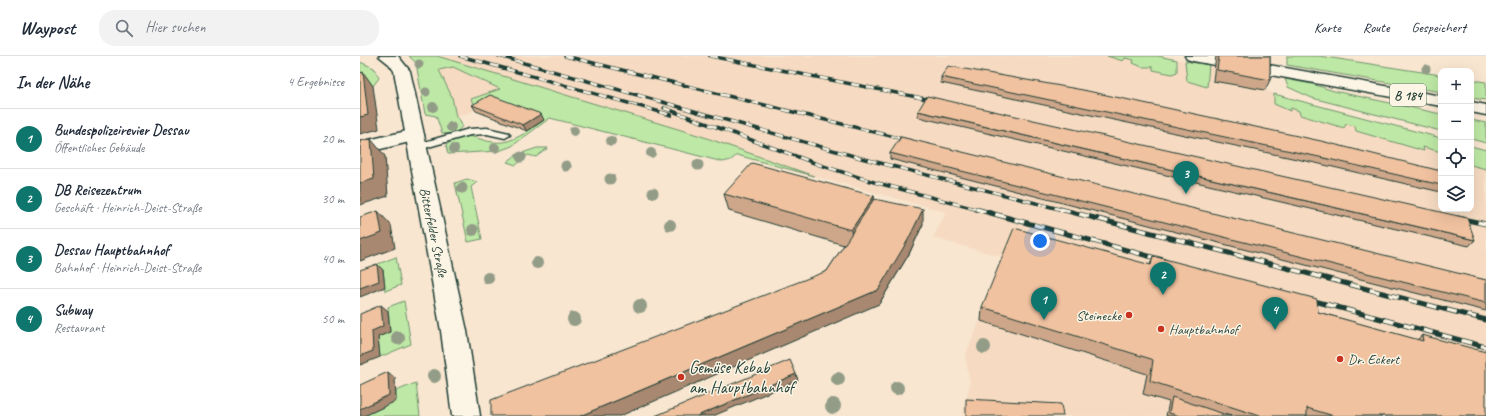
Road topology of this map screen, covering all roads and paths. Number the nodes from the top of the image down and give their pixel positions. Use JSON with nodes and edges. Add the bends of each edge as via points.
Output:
{"nodes":[{"id":1,"x":387,"y":56,"type":"edge"},
{"id":2,"x":1193,"y":56,"type":"edge"},
{"id":3,"x":1438,"y":100,"type":"edge"},
{"id":4,"x":1474,"y":108,"type":"edge"},
{"id":5,"x":1486,"y":110,"type":"edge"},
{"id":6,"x":505,"y":135,"type":"dead end"},
{"id":7,"x":416,"y":141,"type":"junction"},
{"id":8,"x":360,"y":148,"type":"edge"},
{"id":9,"x":466,"y":416,"type":"edge"}],
"edges":[{"from":1,"to":7,"type":"street","name":"Bitterfelder Straße","via":[[395,61],[402,71]]},
{"from":2,"to":3,"type":"street","number":"B 184"},
{"from":4,"to":5,"type":"street"},
{"from":6,"to":7,"type":"lane","via":[[487,131],[469,132]]},
{"from":7,"to":8,"type":"street"},
{"from":7,"to":9,"type":"street","name":"Bitterfelder Straße","via":[[454,331]]}]}
